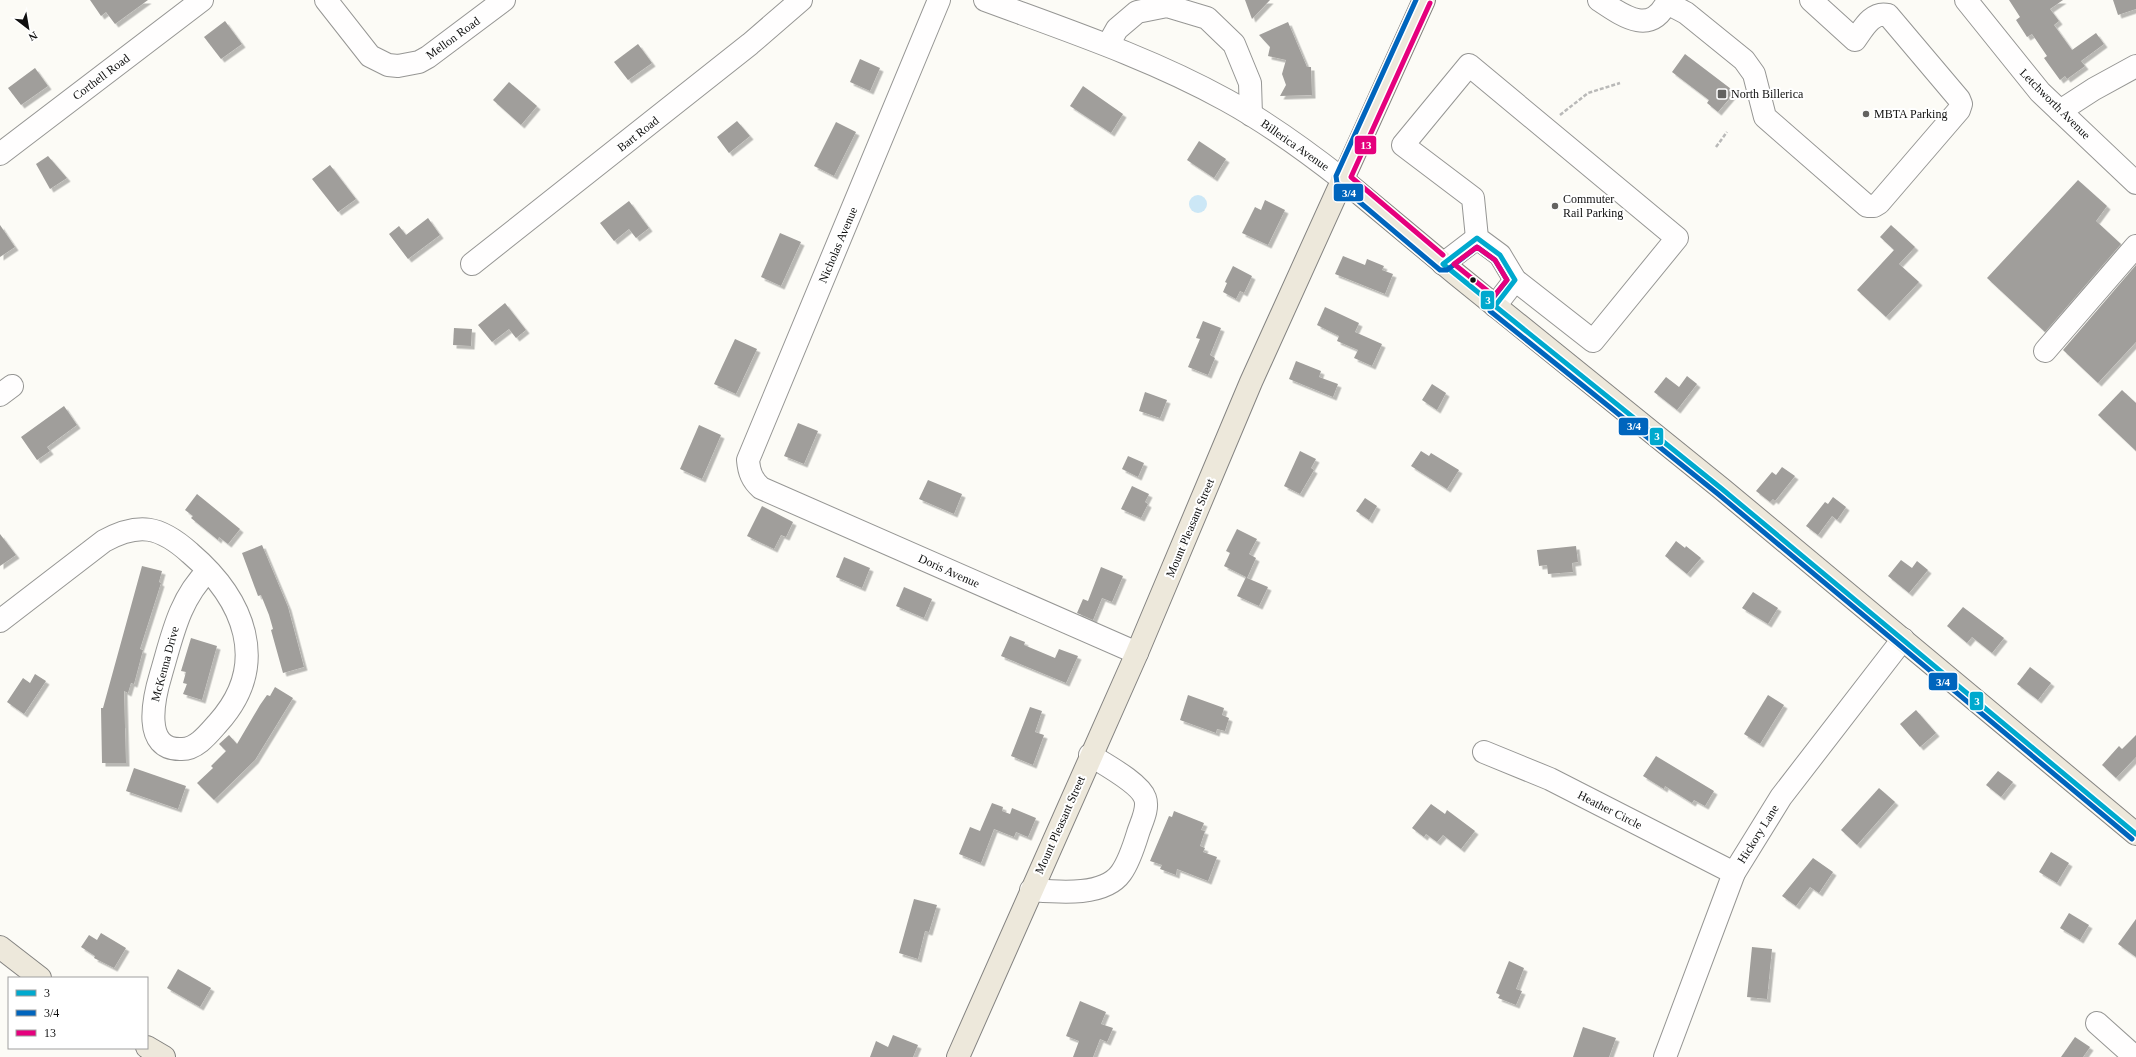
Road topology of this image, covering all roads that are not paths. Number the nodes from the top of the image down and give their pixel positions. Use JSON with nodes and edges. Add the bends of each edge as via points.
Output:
{"nodes":[{"id":1,"x":202,"y":0,"type":"edge"},
{"id":2,"x":326,"y":0,"type":"edge"},
{"id":3,"x":504,"y":0,"type":"edge"},
{"id":4,"x":800,"y":0,"type":"edge"},
{"id":5,"x":939,"y":0,"type":"edge"},
{"id":6,"x":985,"y":0,"type":"edge"},
{"id":7,"x":1424,"y":0,"type":"edge"},
{"id":8,"x":1599,"y":0,"type":"edge"},
{"id":9,"x":1811,"y":0,"type":"edge"},
{"id":10,"x":1966,"y":0,"type":"edge"},
{"id":11,"x":1668,"y":2,"type":"edge"},
{"id":12,"x":1108,"y":45,"type":"junction"},
{"id":13,"x":2136,"y":66,"type":"edge"},
{"id":14,"x":2060,"y":110,"type":"junction"},
{"id":15,"x":1251,"y":115,"type":"junction"},
{"id":16,"x":0,"y":154,"type":"edge"},
{"id":17,"x":1342,"y":179,"type":"junction"},
{"id":18,"x":2136,"y":183,"type":"edge"},
{"id":19,"x":1477,"y":238,"type":"junction"},
{"id":20,"x":2136,"y":246,"type":"edge"},
{"id":21,"x":472,"y":264,"type":"dead end"},
{"id":22,"x":1443,"y":264,"type":"junction"},
{"id":23,"x":1516,"y":280,"type":"junction"},
{"id":24,"x":1495,"y":306,"type":"junction"},
{"id":25,"x":2045,"y":351,"type":"dead end"},
{"id":26,"x":761,"y":488,"type":"joint"},
{"id":27,"x":208,"y":571,"type":"junction"},
{"id":28,"x":0,"y":621,"type":"edge"},
{"id":29,"x":1903,"y":639,"type":"junction"},
{"id":30,"x":1137,"y":653,"type":"junction"},
{"id":31,"x":1484,"y":752,"type":"dead end"},
{"id":32,"x":1090,"y":756,"type":"junction"},
{"id":33,"x":2136,"y":834,"type":"edge"},
{"id":34,"x":1734,"y":873,"type":"junction"},
{"id":35,"x":1031,"y":890,"type":"junction"},
{"id":36,"x":0,"y":948,"type":"edge"},
{"id":37,"x":39,"y":977,"type":"edge"},
{"id":38,"x":2097,"y":1023,"type":"dead end"},
{"id":39,"x":148,"y":1048,"type":"edge"},
{"id":40,"x":164,"y":1057,"type":"edge"},
{"id":41,"x":958,"y":1057,"type":"edge"},
{"id":42,"x":1665,"y":1057,"type":"edge"},
{"id":43,"x":2135,"y":1057,"type":"edge"}],
"edges":[{"from":1,"to":16,"type":"street","name":"Corthell Road"},
{"from":2,"to":3,"type":"street","name":"Mellon Road","via":[[370,56],[388,65],[398,66],[419,62],[428,57]]},
{"from":4,"to":21,"type":"street","name":"Bart Road","via":[[750,44]]},
{"from":5,"to":26,"type":"street","name":"Nicholas Avenue","via":[[748,460],[751,476]]},
{"from":6,"to":12,"type":"street","name":"Billerica Avenue"},
{"from":7,"to":17,"type":"main road","name":"Mount Pleasant Street"},
{"from":8,"to":11,"type":"street","via":[[1634,20],[1648,21],[1655,18]]},
{"from":9,"to":11,"type":"street","via":[[1855,40],[1875,16],[1888,15],[1961,104],[1959,110],[1874,206],[1868,206],[1764,117],[1754,74],[1744,60],[1686,13]]},
{"from":10,"to":14,"type":"street","name":"Letchworth Avenue","via":[[2029,79]]},
{"from":12,"to":15,"type":"street","name":"Billerica Avenue","via":[[1199,86]]},
{"from":12,"to":15,"type":"street","via":[[1117,29],[1137,12],[1167,6],[1207,18],[1234,44],[1250,83]]},
{"from":13,"to":14,"type":"street"},
{"from":14,"to":18,"type":"street","name":"Letchworth Avenue"},
{"from":15,"to":17,"type":"street","name":"Billerica Avenue","via":[[1294,142]]},
{"from":17,"to":22,"type":"main road","name":"Billerica Avenue"},
{"from":17,"to":30,"type":"main road","name":"Mount Pleasant Street","via":[[1251,382]]},
{"from":19,"to":22,"type":"street"},
{"from":19,"to":23,"type":"street","via":[[1500,255]]},
{"from":19,"to":23,"type":"street","via":[[1473,198],[1403,145],[1469,65],[1676,238],[1593,341]]},
{"from":20,"to":25,"type":"street"},
{"from":22,"to":24,"type":"main road","name":"Billerica Avenue"},
{"from":23,"to":24,"type":"street"},
{"from":24,"to":29,"type":"main road","name":"Billerica Avenue"},
{"from":26,"to":30,"type":"street","name":"Doris Avenue"},
{"from":27,"to":27,"type":"street","name":"McKenna Drive","via":[[238,614],[246,642],[247,668],[239,692],[230,708],[208,734],[190,747],[173,748],[165,745],[155,731],[153,720],[156,692],[184,601]]},
{"from":27,"to":28,"type":"street","name":"McKenna Drive","via":[[170,537],[155,530],[129,530],[104,541]]},
{"from":29,"to":33,"type":"main road","name":"Billerica Avenue"},
{"from":29,"to":34,"type":"street","name":"Hickory Lane","via":[[1781,796]]},
{"from":30,"to":32,"type":"main road","name":"Mount Pleasant Street"},
{"from":31,"to":34,"type":"street","name":"Heather Circle","via":[[1550,779]]},
{"from":32,"to":35,"type":"main road","name":"Mount Pleasant Street"},
{"from":32,"to":35,"type":"street","via":[[1141,790],[1146,799],[1146,810],[1135,842],[1121,873],[1112,881],[1088,890]]},
{"from":34,"to":42,"type":"street","name":"Hickory Lane"},
{"from":35,"to":41,"type":"main road","name":"Mount Pleasant Street"},
{"from":36,"to":37,"type":"main road"},
{"from":38,"to":43,"type":"street"},
{"from":39,"to":40,"type":"main road"}]}
